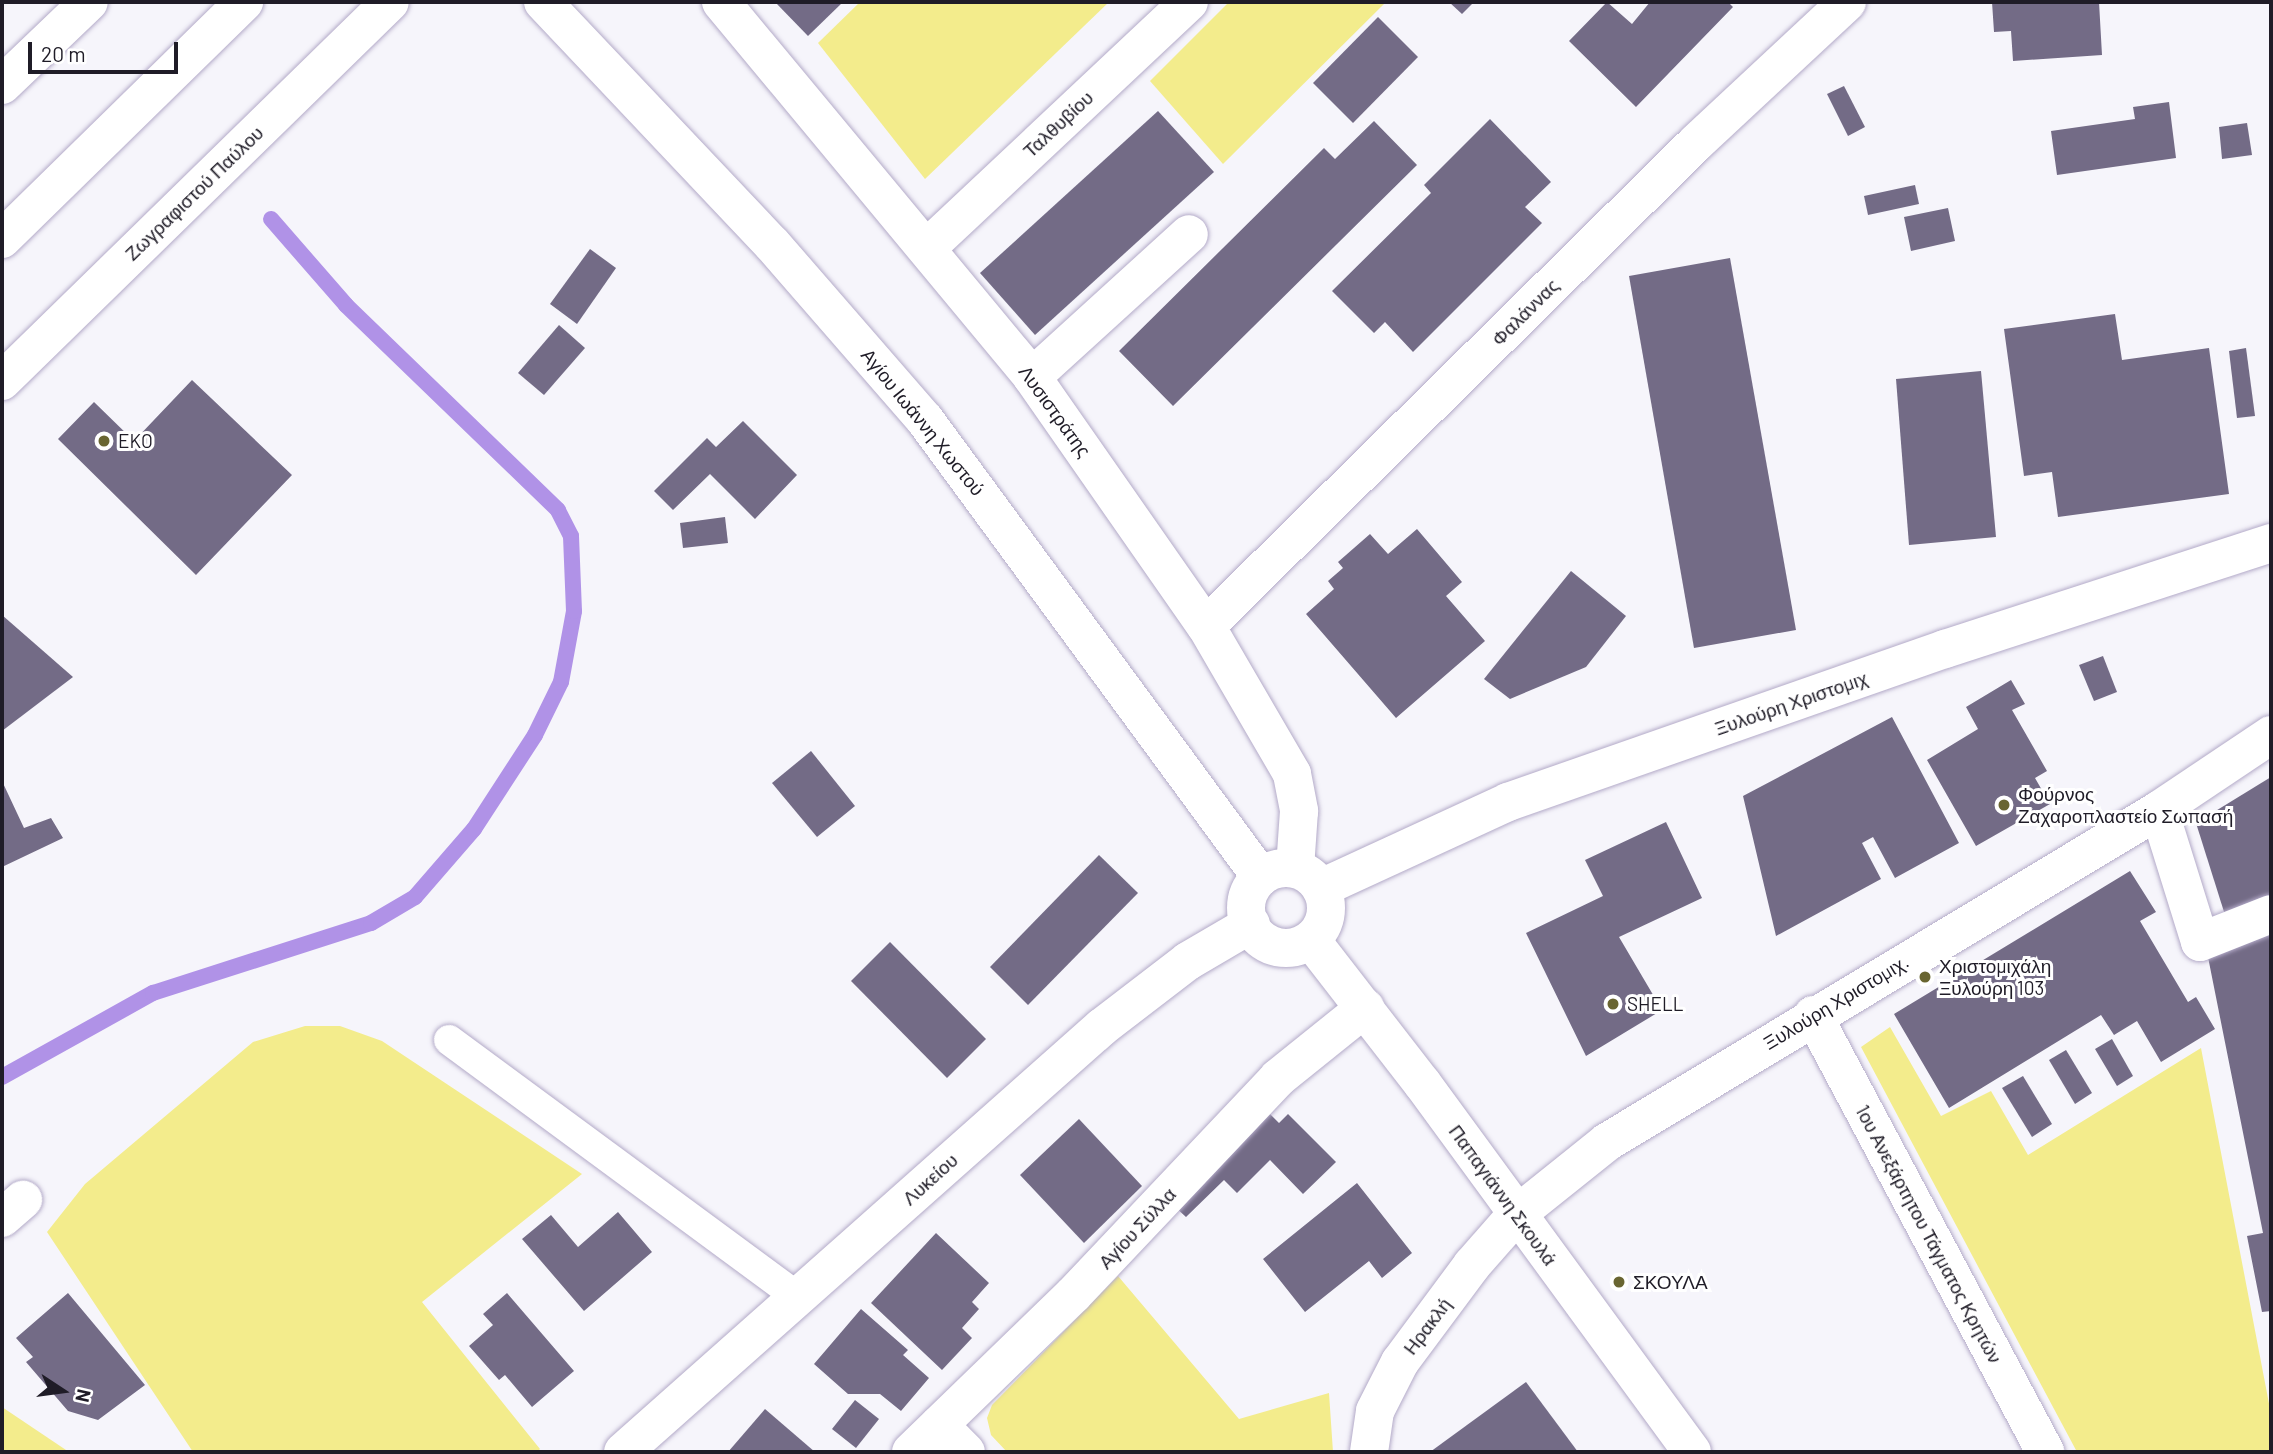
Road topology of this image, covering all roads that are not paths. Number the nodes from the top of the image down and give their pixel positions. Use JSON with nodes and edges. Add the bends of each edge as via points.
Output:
{"nodes":[{"id":1,"x":89,"y":2,"type":"edge"},
{"id":2,"x":244,"y":2,"type":"edge"},
{"id":3,"x":544,"y":2,"type":"edge"},
{"id":4,"x":721,"y":2,"type":"edge"},
{"id":5,"x":1189,"y":2,"type":"edge"},
{"id":6,"x":1847,"y":2,"type":"edge"},
{"id":7,"x":388,"y":4,"type":"edge"},
{"id":8,"x":2,"y":85,"type":"edge"},
{"id":9,"x":1189,"y":234,"type":"dead end"},
{"id":10,"x":2,"y":239,"type":"edge"},
{"id":11,"x":928,"y":247,"type":"junction"},
{"id":12,"x":1031,"y":377,"type":"junction"},
{"id":13,"x":2,"y":382,"type":"edge"},
{"id":14,"x":2271,"y":543,"type":"edge"},
{"id":15,"x":1206,"y":626,"type":"junction"},
{"id":16,"x":2271,"y":734,"type":"edge"},
{"id":17,"x":2159,"y":810,"type":"junction"},
{"id":18,"x":1292,"y":877,"type":"junction"},
{"id":19,"x":2271,"y":914,"type":"edge"},
{"id":20,"x":1251,"y":924,"type":"junction"},
{"id":21,"x":1311,"y":940,"type":"junction"},
{"id":22,"x":1365,"y":1008,"type":"junction"},
{"id":23,"x":1813,"y":1015,"type":"junction"},
{"id":24,"x":449,"y":1040,"type":"dead end"},
{"id":25,"x":1516,"y":1215,"type":"junction"},
{"id":26,"x":797,"y":1297,"type":"junction"},
{"id":27,"x":939,"y":1425,"type":"junction"},
{"id":28,"x":623,"y":1452,"type":"edge"},
{"id":29,"x":911,"y":1452,"type":"edge"},
{"id":30,"x":966,"y":1452,"type":"edge"},
{"id":31,"x":1369,"y":1452,"type":"edge"},
{"id":32,"x":1692,"y":1452,"type":"edge"},
{"id":33,"x":2045,"y":1452,"type":"edge"}],
"edges":[{"from":1,"to":8,"type":"main road"},
{"from":2,"to":10,"type":"main road"},
{"from":3,"to":18,"type":"main road","name":"Αγίου Ιωάννη Χωστού","via":[[762,234],[925,420]]},
{"from":4,"to":11,"type":"main road","name":"Λυσιστράτης"},
{"from":5,"to":11,"type":"main road","name":"Ταλθυβίου"},
{"from":6,"to":15,"type":"main road","name":"Φαλάννας","via":[[1697,142]]},
{"from":7,"to":13,"type":"main road","name":"Ζωγραφιστού Παύλου"},
{"from":9,"to":12,"type":"main road"},
{"from":11,"to":12,"type":"main road","name":"Λυσιστράτης"},
{"from":12,"to":15,"type":"main road","name":"Λυσιστράτης"},
{"from":14,"to":18,"type":"main road","name":"Ξυλούρη Χριστομιχ","via":[[1945,649]]},
{"from":15,"to":18,"type":"main road","name":"Λυσιστράτης","via":[[1292,774],[1299,811]]},
{"from":16,"to":17,"type":"main road","name":"Ξυλούρη Χριστομιχ."},
{"from":17,"to":19,"type":"main road","via":[[2200,942]]},
{"from":17,"to":23,"type":"main road","name":"Ξυλούρη Χριστομιχ."},
{"from":18,"to":20,"type":"main road","via":[[1246,903]]},
{"from":18,"to":21,"type":"main road","via":[[1326,914]]},
{"from":20,"to":21,"type":"main road","via":[[1275,947],[1289,948]]},
{"from":20,"to":26,"type":"main road","name":"Λυκείου","via":[[1188,961],[1102,1027]]},
{"from":21,"to":22,"type":"main road","name":"Παπαγιάννη Σκουλά"},
{"from":22,"to":25,"type":"main road","name":"Παπαγιάννη Σκουλά"},
{"from":22,"to":27,"type":"main road","name":"Αγίου Σύλλα","via":[[1278,1078],[1073,1295]]},
{"from":23,"to":25,"type":"main road","name":"Ξυλούρη Χριστομιχ.","via":[[1607,1142]]},
{"from":23,"to":33,"type":"main road","name":"1ου Ανεξάρτητου Τάγματος Κρητών"},
{"from":24,"to":26,"type":"lane"},
{"from":25,"to":31,"type":"main road","name":"Ηρακλή","via":[[1472,1265],[1400,1362],[1375,1411]]},
{"from":25,"to":32,"type":"main road","name":"Παπαγιάννη Σκουλά"},
{"from":26,"to":28,"type":"main road","name":"Λυκείου"},
{"from":27,"to":29,"type":"main road","name":"Αγίου Σύλλα"},
{"from":27,"to":30,"type":"main road"}]}
